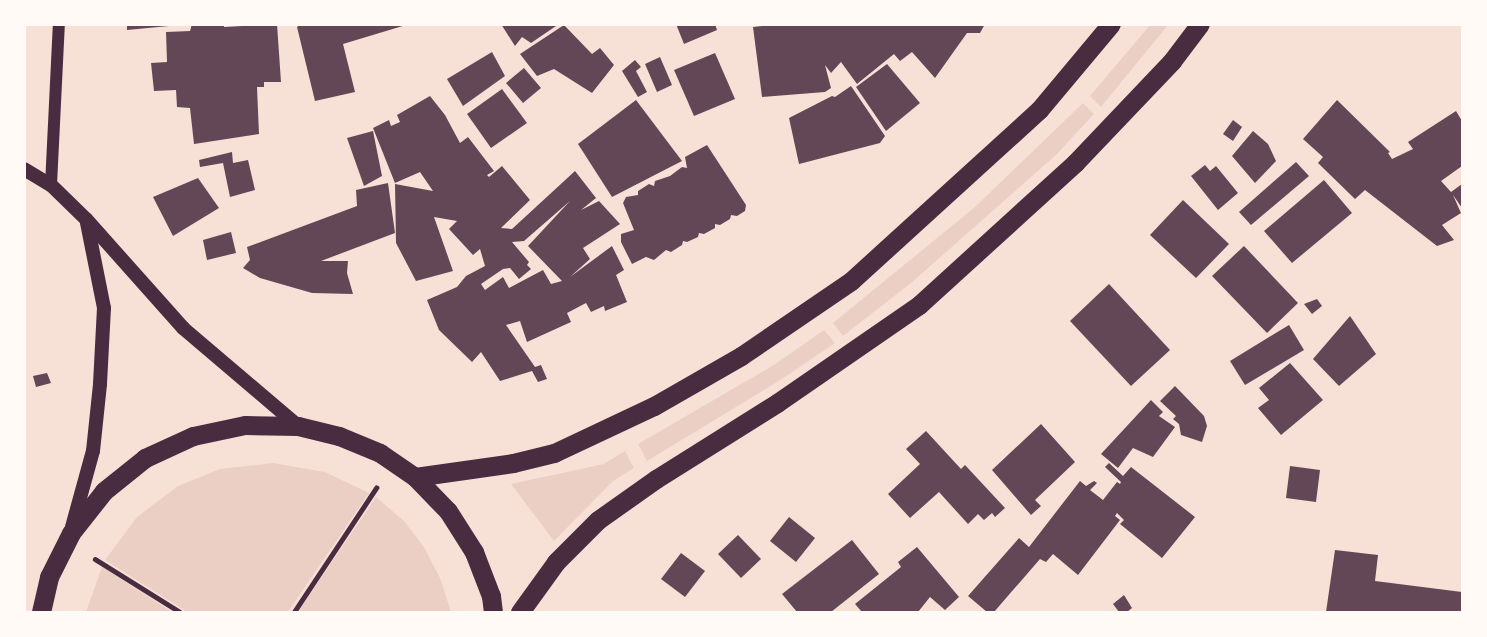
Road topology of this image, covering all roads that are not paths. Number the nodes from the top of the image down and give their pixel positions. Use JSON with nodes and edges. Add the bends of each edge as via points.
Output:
{"nodes":[{"id":1,"x":59,"y":24,"type":"edge"},
{"id":2,"x":1111,"y":24,"type":"edge"},
{"id":3,"x":1200,"y":24,"type":"edge"},
{"id":4,"x":24,"y":169,"type":"edge"},
{"id":5,"x":51,"y":185,"type":"junction"},
{"id":6,"x":86,"y":219,"type":"junction"},
{"id":7,"x":298,"y":426,"type":"junction"},
{"id":8,"x":415,"y":477,"type":"junction"},
{"id":9,"x":71,"y":533,"type":"junction"},
{"id":10,"x":41,"y":612,"type":"edge"},
{"id":11,"x":494,"y":612,"type":"edge"},
{"id":12,"x":520,"y":612,"type":"edge"}],
"edges":[{"from":1,"to":5,"type":"street"},
{"from":2,"to":8,"type":"highway","via":[[1039,110],[882,254],[851,281],[741,356],[654,406],[554,453]]},
{"from":3,"to":12,"type":"highway","via":[[1172,61],[1076,163],[919,305],[598,520],[556,562]]},
{"from":4,"to":5,"type":"main road"},
{"from":5,"to":6,"type":"main road"},
{"from":6,"to":7,"type":"main road","via":[[183,328]]},
{"from":6,"to":9,"type":"main road","via":[[104,308],[93,451]]},
{"from":7,"to":8,"type":"highway","via":[[370,449]]},
{"from":7,"to":9,"type":"highway","via":[[245,425],[193,436],[145,458],[104,491]]},
{"from":8,"to":11,"type":"highway","via":[[448,511],[474,552]]},
{"from":9,"to":10,"type":"highway","via":[[49,577]]}]}
